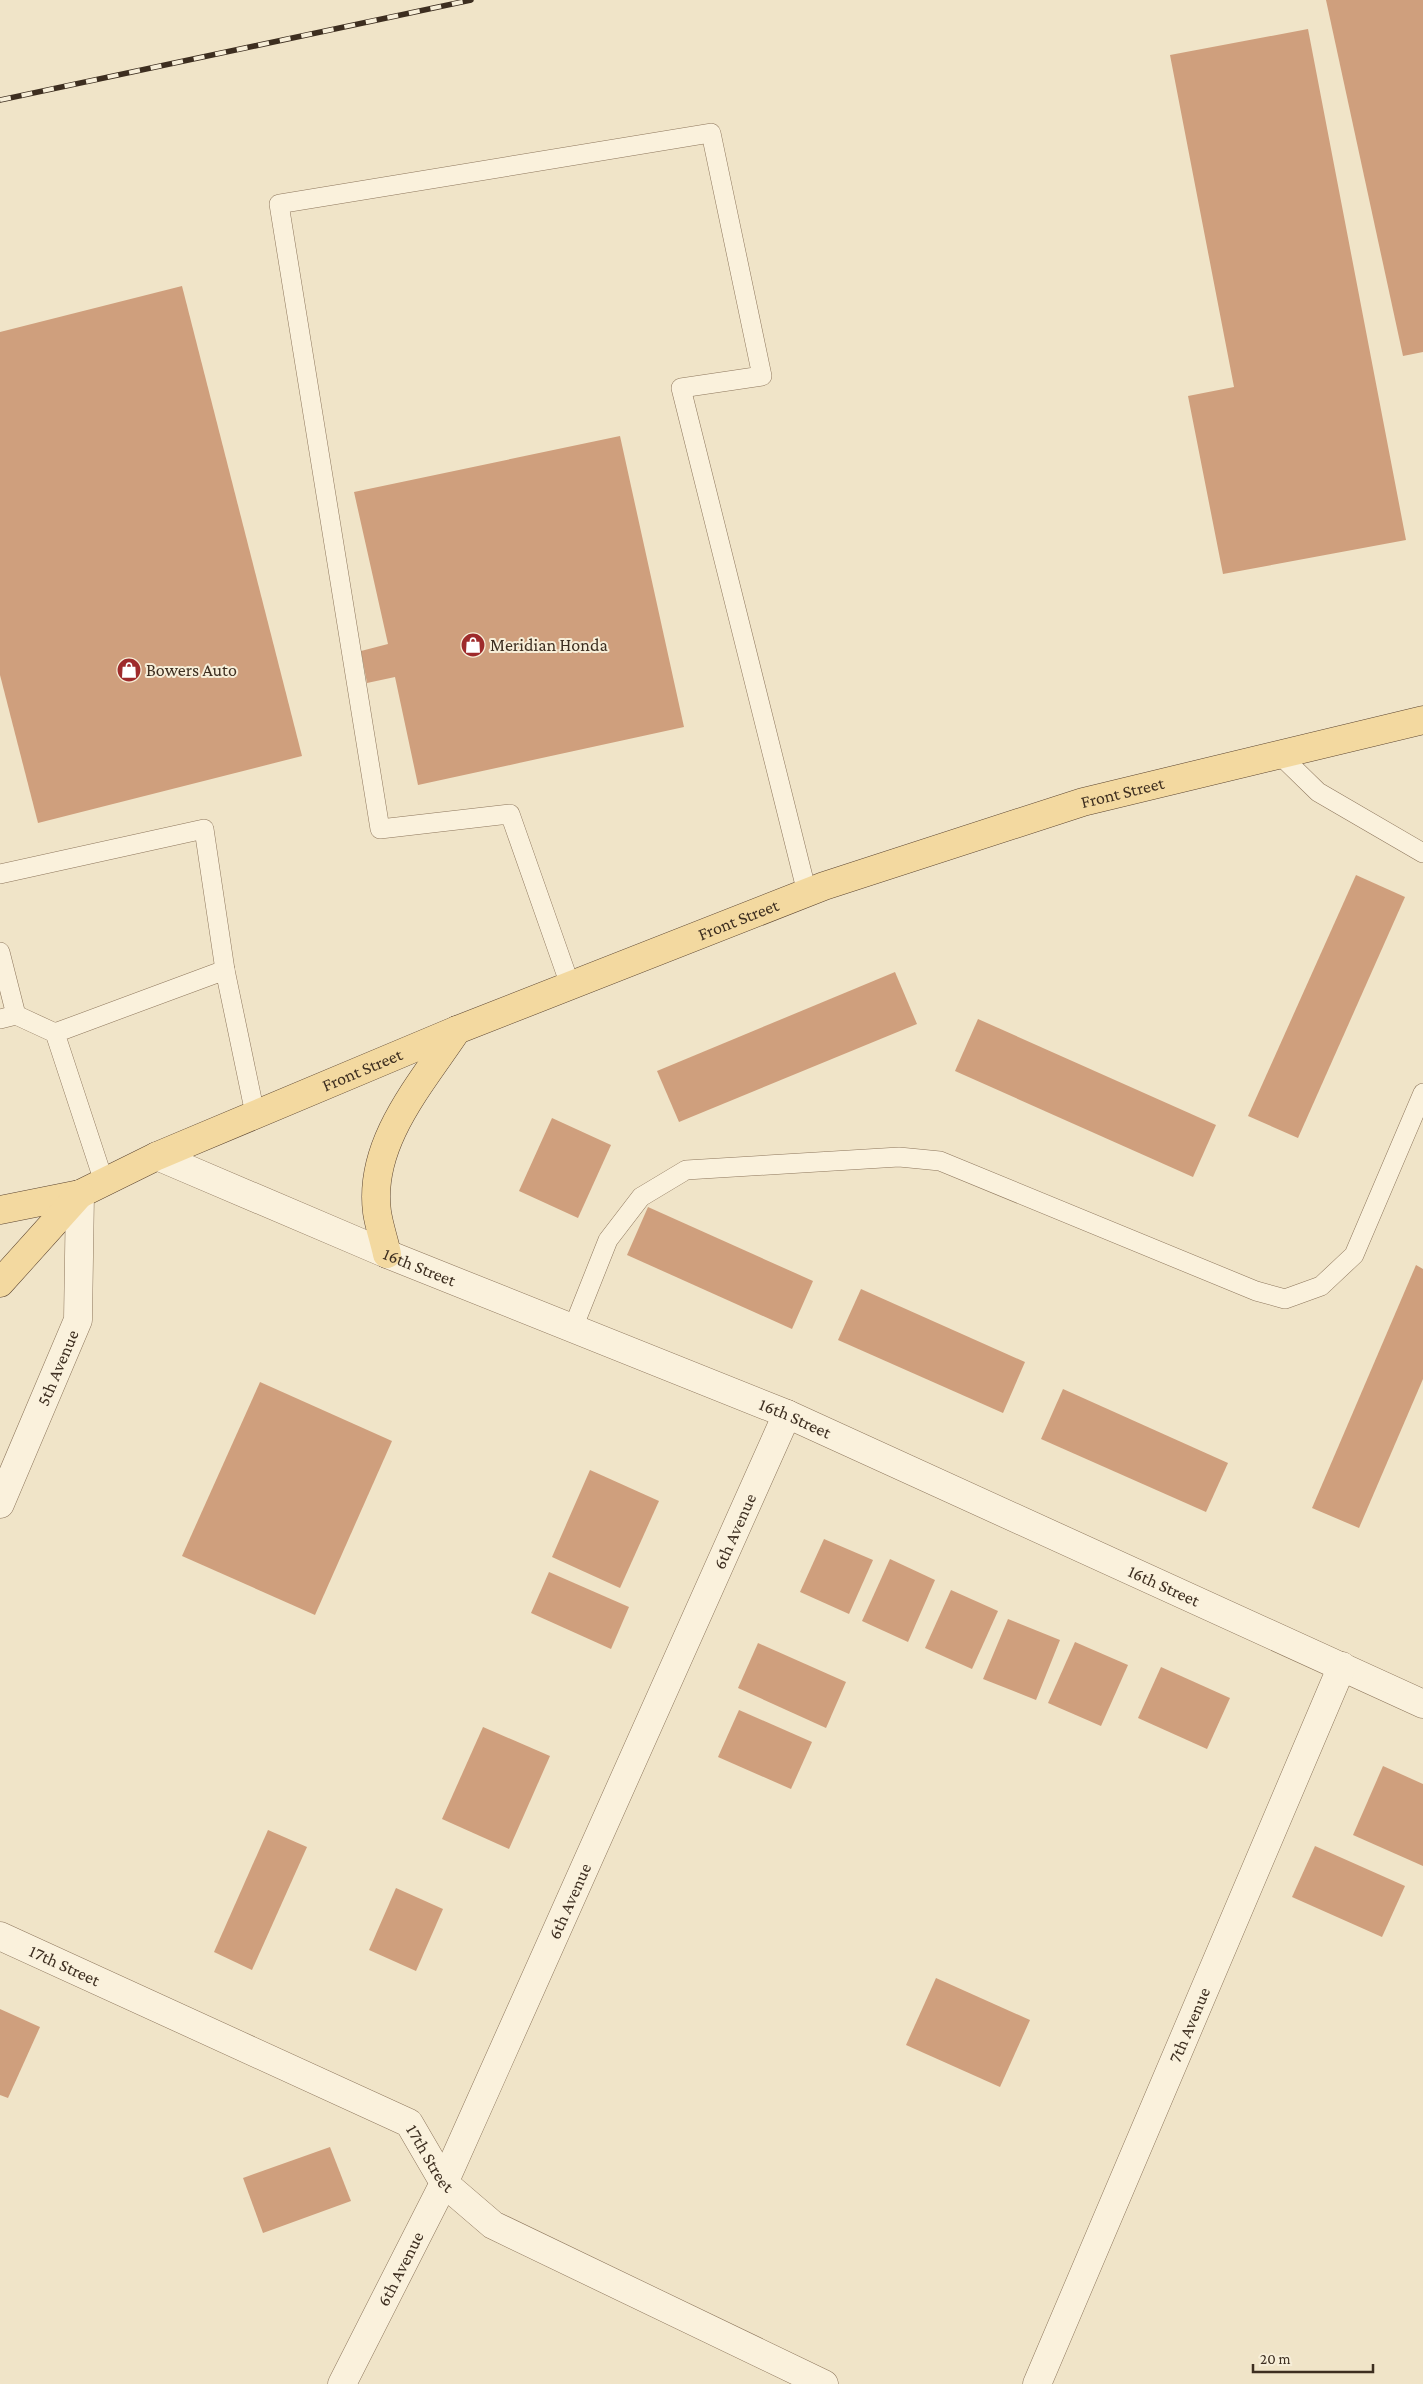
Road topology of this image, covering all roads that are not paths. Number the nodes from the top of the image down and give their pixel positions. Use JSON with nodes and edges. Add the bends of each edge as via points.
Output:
{"nodes":[{"id":1,"x":1423,"y":720,"type":"edge"},
{"id":2,"x":1279,"y":754,"type":"junction"},
{"id":3,"x":1423,"y":853,"type":"edge"},
{"id":4,"x":0,"y":874,"type":"edge"},
{"id":5,"x":807,"y":893,"type":"junction"},
{"id":6,"x":0,"y":952,"type":"edge"},
{"id":7,"x":225,"y":970,"type":"junction"},
{"id":8,"x":570,"y":985,"type":"junction"},
{"id":9,"x":8,"y":1017,"type":"edge"},
{"id":10,"x":457,"y":1030,"type":"junction"},
{"id":11,"x":55,"y":1033,"type":"junction"},
{"id":12,"x":1423,"y":1093,"type":"edge"},
{"id":13,"x":255,"y":1114,"type":"junction"},
{"id":14,"x":157,"y":1156,"type":"junction"},
{"id":15,"x":104,"y":1182,"type":"junction"},
{"id":16,"x":80,"y":1194,"type":"junction"},
{"id":17,"x":0,"y":1210,"type":"edge"},
{"id":18,"x":387,"y":1254,"type":"junction"},
{"id":19,"x":0,"y":1283,"type":"edge"},
{"id":20,"x":573,"y":1328,"type":"junction"},
{"id":21,"x":787,"y":1414,"type":"junction"},
{"id":22,"x":0,"y":1504,"type":"edge"},
{"id":23,"x":1342,"y":1666,"type":"junction"},
{"id":24,"x":1423,"y":1704,"type":"edge"},
{"id":25,"x":0,"y":1936,"type":"edge"},
{"id":26,"x":444,"y":2183,"type":"junction"},
{"id":27,"x":342,"y":2384,"type":"edge"},
{"id":28,"x":824,"y":2384,"type":"edge"},
{"id":29,"x":1037,"y":2384,"type":"edge"}],
"edges":[{"from":1,"to":2,"type":"main road","name":"Front Street"},
{"from":2,"to":3,"type":"lane","via":[[1318,792]]},
{"from":2,"to":5,"type":"main road","name":"Front Street","via":[[1083,802]]},
{"from":4,"to":7,"type":"lane","via":[[204,829]]},
{"from":5,"to":8,"type":"main road","name":"Front Street"},
{"from":5,"to":8,"type":"lane","via":[[681,388],[762,376],[711,133],[279,204],[380,829],[510,814]]},
{"from":6,"to":9,"type":"lane"},
{"from":7,"to":11,"type":"lane"},
{"from":7,"to":13,"type":"lane"},
{"from":8,"to":10,"type":"main road","name":"Front Street"},
{"from":9,"to":11,"type":"lane"},
{"from":10,"to":13,"type":"main road","name":"Front Street"},
{"from":10,"to":18,"type":"main road","via":[[400,1116],[385,1145],[378,1180],[377,1212]]},
{"from":11,"to":15,"type":"lane"},
{"from":12,"to":20,"type":"lane","via":[[1354,1255],[1321,1286],[1285,1298],[1256,1291],[940,1161],[899,1157],[686,1170],[640,1197],[608,1240]]},
{"from":13,"to":14,"type":"main road","name":"Front Street"},
{"from":14,"to":15,"type":"main road","name":"Front Street"},
{"from":14,"to":18,"type":"street","name":"16th Street"},
{"from":15,"to":16,"type":"main road","name":"Front Street"},
{"from":16,"to":17,"type":"main road","name":"Front Street"},
{"from":16,"to":19,"type":"main road","name":"Front Street"},
{"from":16,"to":22,"type":"street","name":"5th Avenue","via":[[78,1320]]},
{"from":18,"to":20,"type":"street","name":"16th Street"},
{"from":20,"to":21,"type":"street","name":"16th Street"},
{"from":21,"to":23,"type":"street","name":"16th Street"},
{"from":21,"to":26,"type":"street","name":"6th Avenue"},
{"from":23,"to":24,"type":"street","name":"16th Street"},
{"from":23,"to":29,"type":"street","name":"7th Avenue"},
{"from":25,"to":26,"type":"street","name":"17th Street","via":[[409,2123]]},
{"from":26,"to":27,"type":"street","name":"6th Avenue"},
{"from":26,"to":28,"type":"street","name":"17th Street","via":[[493,2225]]}]}
